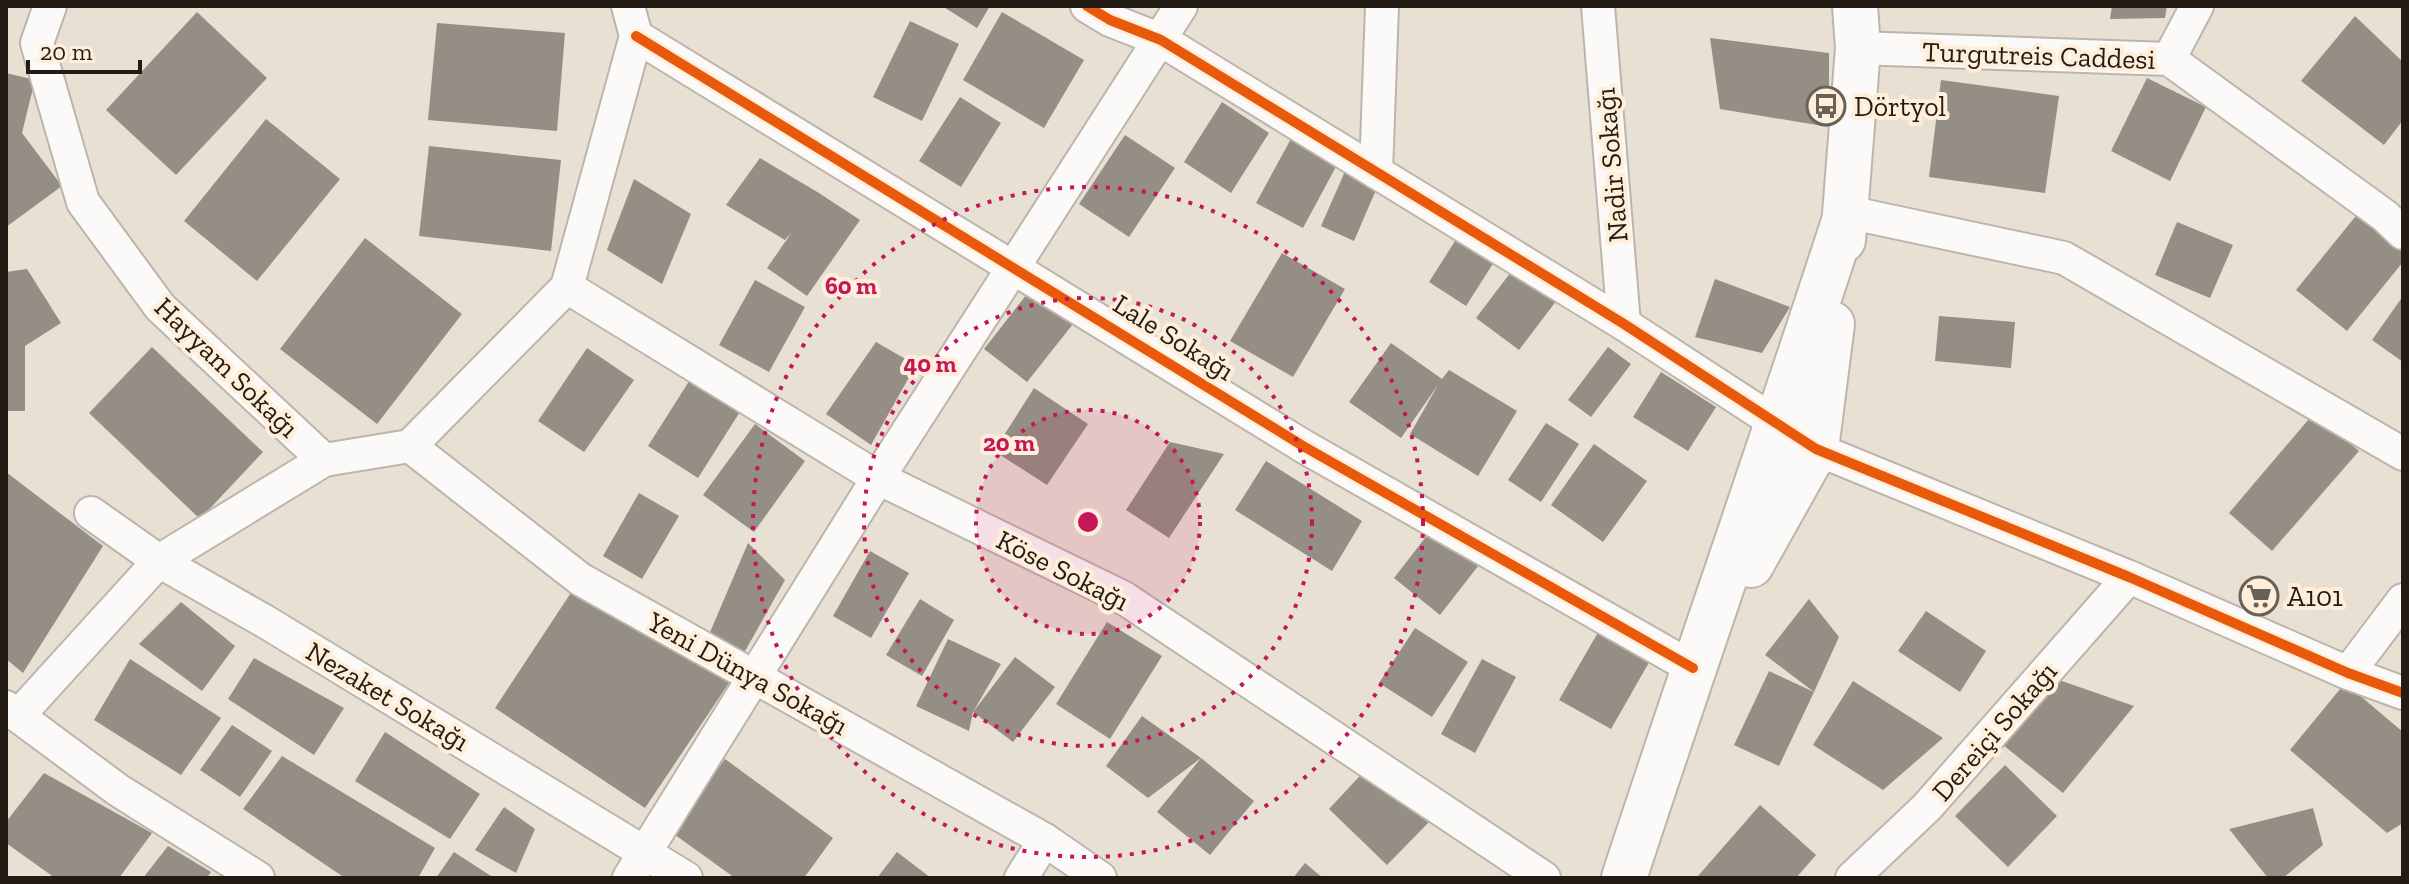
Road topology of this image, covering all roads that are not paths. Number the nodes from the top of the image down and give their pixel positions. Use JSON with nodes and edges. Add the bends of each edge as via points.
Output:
{"nodes":[{"id":1,"x":50,"y":6,"type":"edge"},
{"id":2,"x":1087,"y":6,"type":"edge"},
{"id":3,"x":1181,"y":6,"type":"edge"},
{"id":4,"x":1382,"y":6,"type":"edge"},
{"id":5,"x":1598,"y":6,"type":"edge"},
{"id":6,"x":2197,"y":6,"type":"edge"},
{"id":7,"x":632,"y":21,"type":"edge"},
{"id":8,"x":1856,"y":27,"type":"edge"},
{"id":9,"x":1161,"y":40,"type":"junction"},
{"id":10,"x":2169,"y":59,"type":"junction"},
{"id":11,"x":1376,"y":172,"type":"junction"},
{"id":12,"x":1847,"y":212,"type":"junction"},
{"id":13,"x":2397,"y":215,"type":"edge"},
{"id":14,"x":1014,"y":266,"type":"junction"},
{"id":15,"x":567,"y":287,"type":"junction"},
{"id":16,"x":1624,"y":324,"type":"junction"},
{"id":17,"x":1778,"y":425,"type":"junction"},
{"id":18,"x":410,"y":446,"type":"junction"},
{"id":19,"x":1816,"y":449,"type":"junction"},
{"id":20,"x":2403,"y":454,"type":"edge"},
{"id":21,"x":324,"y":460,"type":"junction"},
{"id":22,"x":878,"y":478,"type":"junction"},
{"id":23,"x":91,"y":513,"type":"dead end"},
{"id":24,"x":159,"y":561,"type":"junction"},
{"id":25,"x":2129,"y":577,"type":"junction"},
{"id":26,"x":2403,"y":600,"type":"edge"},
{"id":27,"x":1693,"y":668,"type":"junction"},
{"id":28,"x":2348,"y":673,"type":"junction"},
{"id":29,"x":753,"y":676,"type":"junction"},
{"id":30,"x":2403,"y":693,"type":"edge"},
{"id":31,"x":12,"y":711,"type":"edge"},
{"id":32,"x":1045,"y":840,"type":"junction"},
{"id":33,"x":637,"y":865,"type":"edge"},
{"id":34,"x":258,"y":878,"type":"edge"},
{"id":35,"x":686,"y":878,"type":"edge"},
{"id":36,"x":1021,"y":878,"type":"edge"},
{"id":37,"x":1100,"y":878,"type":"edge"},
{"id":38,"x":1544,"y":878,"type":"edge"},
{"id":39,"x":1624,"y":878,"type":"edge"},
{"id":40,"x":1852,"y":878,"type":"edge"}],
"edges":[{"from":1,"to":21,"type":"street","name":"Hayyam Sokağı","via":[[37,43],[83,202],[160,307]]},
{"from":2,"to":9,"type":"street"},
{"from":3,"to":9,"type":"street"},
{"from":4,"to":11,"type":"street"},
{"from":5,"to":16,"type":"street","name":"Nadir Sokağı"},
{"from":6,"to":10,"type":"street"},
{"from":7,"to":14,"type":"street","name":"Lale Sokağı"},
{"from":7,"to":15,"type":"street"},
{"from":8,"to":10,"type":"street","name":"Turgutreis Caddesi"},
{"from":8,"to":12,"type":"street"},
{"from":9,"to":11,"type":"street"},
{"from":9,"to":14,"type":"street"},
{"from":10,"to":13,"type":"street","name":"Turgutreis Caddesi"},
{"from":11,"to":16,"type":"street"},
{"from":12,"to":17,"type":"street"},
{"from":12,"to":19,"type":"street"},
{"from":12,"to":20,"type":"street","via":[[2064,258]]},
{"from":14,"to":22,"type":"street"},
{"from":14,"to":27,"type":"street","name":"Lale Sokağı","via":[[1303,446]]},
{"from":15,"to":18,"type":"street"},
{"from":15,"to":22,"type":"street","name":"Köse Sokağı"},
{"from":16,"to":17,"type":"street"},
{"from":17,"to":19,"type":"street"},
{"from":17,"to":27,"type":"street"},
{"from":18,"to":21,"type":"street"},
{"from":18,"to":29,"type":"street","name":"Yeni Dünya Sokağı","via":[[580,579]]},
{"from":19,"to":25,"type":"street"},
{"from":19,"to":27,"type":"street"},
{"from":21,"to":24,"type":"street"},
{"from":22,"to":29,"type":"street"},
{"from":22,"to":38,"type":"street","name":"Köse Sokağı","via":[[1124,598]]},
{"from":23,"to":24,"type":"street","name":"Nezaket Sokağı"},
{"from":24,"to":31,"type":"street"},
{"from":24,"to":33,"type":"street","name":"Nezaket Sokağı","via":[[266,622]]},
{"from":25,"to":28,"type":"street"},
{"from":25,"to":40,"type":"street","name":"Dereiçi Sokağı","via":[[1927,807]]},
{"from":26,"to":28,"type":"street"},
{"from":27,"to":39,"type":"street"},
{"from":28,"to":30,"type":"street"},
{"from":29,"to":32,"type":"street","name":"Yeni Dünya Sokağı"},
{"from":29,"to":33,"type":"street"},
{"from":31,"to":34,"type":"street","via":[[118,790]]},
{"from":32,"to":36,"type":"street"},
{"from":32,"to":37,"type":"street","name":"Yeni Dünya Sokağı"},
{"from":33,"to":35,"type":"street","name":"Nezaket Sokağı"}]}
